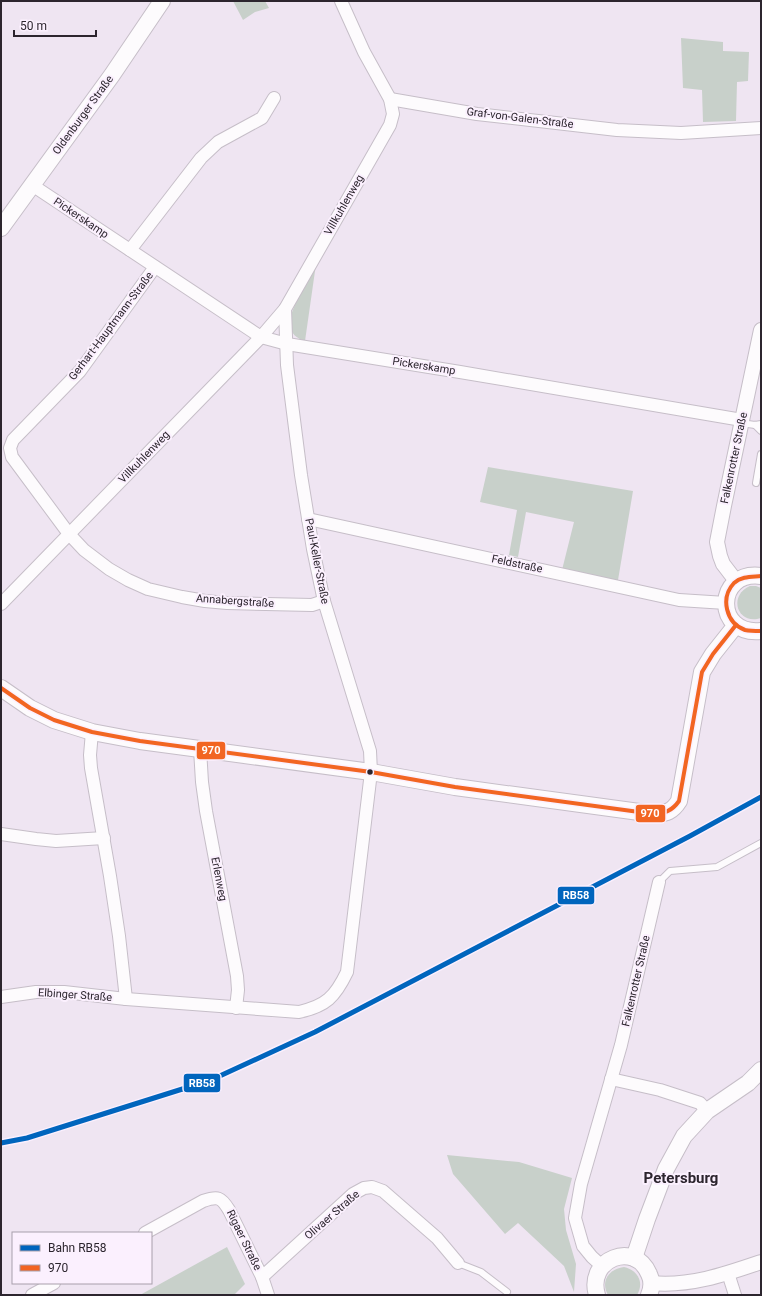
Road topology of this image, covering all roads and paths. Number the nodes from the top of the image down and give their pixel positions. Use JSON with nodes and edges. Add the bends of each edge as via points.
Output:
{"nodes":[{"id":1,"x":162,"y":1,"type":"edge"},
{"id":2,"x":341,"y":1,"type":"edge"},
{"id":3,"x":274,"y":98,"type":"dead end"},
{"id":4,"x":390,"y":99,"type":"junction"},
{"id":5,"x":761,"y":128,"type":"edge"},
{"id":6,"x":32,"y":185,"type":"junction"},
{"id":7,"x":1,"y":228,"type":"edge"},
{"id":8,"x":130,"y":250,"type":"junction"},
{"id":9,"x":155,"y":267,"type":"junction"},
{"id":10,"x":285,"y":309,"type":"junction"},
{"id":11,"x":760,"y":336,"type":"edge"},
{"id":12,"x":261,"y":337,"type":"junction"},
{"id":13,"x":287,"y":344,"type":"junction"},
{"id":14,"x":741,"y":421,"type":"junction"},
{"id":15,"x":758,"y":425,"type":"edge"},
{"id":16,"x":761,"y":431,"type":"edge"},
{"id":17,"x":761,"y":454,"type":"edge"},
{"id":18,"x":756,"y":483,"type":"dead end"},
{"id":19,"x":308,"y":519,"type":"junction"},
{"id":20,"x":69,"y":534,"type":"junction"},
{"id":21,"x":761,"y":576,"type":"edge"},
{"id":22,"x":736,"y":581,"type":"junction"},
{"id":23,"x":324,"y":601,"type":"junction"},
{"id":24,"x":726,"y":603,"type":"junction"},
{"id":25,"x":1,"y":604,"type":"edge"},
{"id":26,"x":736,"y":625,"type":"junction"},
{"id":27,"x":761,"y":631,"type":"edge"},
{"id":28,"x":1,"y":688,"type":"edge"},
{"id":29,"x":92,"y":732,"type":"junction"},
{"id":30,"x":200,"y":749,"type":"junction"},
{"id":31,"x":370,"y":772,"type":"junction"},
{"id":32,"x":1,"y":834,"type":"edge"},
{"id":33,"x":104,"y":838,"type":"junction"},
{"id":34,"x":761,"y":843,"type":"edge"},
{"id":35,"x":659,"y":882,"type":"joint"},
{"id":36,"x":1,"y":997,"type":"edge"},
{"id":37,"x":126,"y":999,"type":"junction"},
{"id":38,"x":236,"y":1008,"type":"junction"},
{"id":39,"x":761,"y":1070,"type":"edge"},
{"id":40,"x":611,"y":1079,"type":"junction"},
{"id":41,"x":707,"y":1110,"type":"junction"},
{"id":42,"x":147,"y":1232,"type":"edge"},
{"id":43,"x":634,"y":1258,"type":"junction"},
{"id":44,"x":761,"y":1262,"type":"edge"},
{"id":45,"x":458,"y":1263,"type":"joint"},
{"id":46,"x":602,"y":1266,"type":"junction"},
{"id":47,"x":728,"y":1273,"type":"junction"},
{"id":48,"x":262,"y":1277,"type":"junction"},
{"id":49,"x":52,"y":1284,"type":"edge"},
{"id":50,"x":650,"y":1289,"type":"edge"},
{"id":51,"x":507,"y":1292,"type":"dead end"},
{"id":52,"x":32,"y":1295,"type":"edge"},
{"id":53,"x":268,"y":1295,"type":"edge"},
{"id":54,"x":597,"y":1295,"type":"edge"},
{"id":55,"x":734,"y":1295,"type":"edge"}],
"edges":[{"from":1,"to":6,"type":"main road","name":"Oldenburger Straße"},
{"from":2,"to":4,"type":"street","via":[[364,52]]},
{"from":3,"to":8,"type":"street","via":[[262,118],[218,142],[201,158]]},
{"from":4,"to":5,"type":"street","name":"Graf-von-Galen-Straße","via":[[477,114],[617,130],[681,133]]},
{"from":4,"to":10,"type":"street","name":"Villkuhlenweg","via":[[393,114],[390,125]]},
{"from":6,"to":7,"type":"main road","name":"Oldenburger Straße"},
{"from":6,"to":8,"type":"street","name":"Pickerskamp"},
{"from":8,"to":9,"type":"street","name":"Pickerskamp"},
{"from":9,"to":12,"type":"street","name":"Pickerskamp"},
{"from":9,"to":20,"type":"street","name":"Gerhart-Hauptmann-Straße","via":[[80,371],[13,440],[10,448],[12,457]]},
{"from":10,"to":12,"type":"street","name":"Villkuhlenweg"},
{"from":10,"to":13,"type":"street"},
{"from":11,"to":14,"type":"street","name":"Falkenrotter Straße"},
{"from":12,"to":13,"type":"street","name":"Pickerskamp"},
{"from":12,"to":20,"type":"street","name":"Villkuhlenweg"},
{"from":13,"to":14,"type":"street","name":"Pickerskamp"},
{"from":13,"to":19,"type":"street","name":"Paul-Keller-Straße","via":[[288,372]]},
{"from":14,"to":15,"type":"lane"},
{"from":14,"to":22,"type":"street","name":"Falkenrotter Straße","via":[[717,542],[723,564]]},
{"from":15,"to":16,"type":"lane"},
{"from":17,"to":18,"type":"lane"},
{"from":19,"to":23,"type":"street","name":"Paul-Keller-Straße"},
{"from":19,"to":24,"type":"street","name":"Feldstraße","via":[[679,600]]},
{"from":20,"to":23,"type":"street","name":"Annabergstraße","via":[[84,550],[109,569],[148,589],[227,603],[312,605]]},
{"from":20,"to":25,"type":"street","name":"Villkuhlenweg"},
{"from":21,"to":22,"type":"main road","via":[[752,575]]},
{"from":22,"to":24,"type":"main road","via":[[730,587]]},
{"from":23,"to":31,"type":"street","name":"Paul-Keller-Straße","via":[[370,751]]},
{"from":24,"to":26,"type":"main road","via":[[730,619]]},
{"from":26,"to":27,"type":"main road","via":[[752,632]]},
{"from":26,"to":31,"type":"main road","via":[[702,672],[679,801],[666,813],[654,814],[548,801],[442,786]]},
{"from":28,"to":29,"type":"main road","via":[[30,708],[54,720]]},
{"from":29,"to":30,"type":"main road"},
{"from":29,"to":33,"type":"street","via":[[91,768]]},
{"from":30,"to":31,"type":"main road"},
{"from":30,"to":38,"type":"street","name":"Erlenweg","via":[[206,811],[237,976]]},
{"from":31,"to":38,"type":"street","name":"Paul-Keller-Straße","via":[[347,972],[339,988],[325,1003],[311,1010],[299,1012]]},
{"from":32,"to":33,"type":"street","via":[[56,841]]},
{"from":33,"to":37,"type":"street"},
{"from":34,"to":35,"type":"lane","via":[[717,867],[670,871]]},
{"from":35,"to":40,"type":"street","name":"Falkenrotter Straße"},
{"from":36,"to":37,"type":"street","name":"Elbinger Straße","via":[[36,992],[64,992]]},
{"from":37,"to":38,"type":"street","name":"Elbinger Straße"},
{"from":39,"to":41,"type":"main road","via":[[748,1083]]},
{"from":40,"to":41,"type":"street","via":[[660,1090],[700,1104]]},
{"from":40,"to":46,"type":"street","name":"Falkenrotter Straße","via":[[575,1218],[583,1246]]},
{"from":41,"to":43,"type":"main road","via":[[684,1136],[666,1169]]},
{"from":42,"to":48,"type":"street","name":"Rigaer Straße","via":[[203,1201],[219,1198],[230,1210]]},
{"from":43,"to":46,"type":"main road","via":[[618,1257],[610,1259]]},
{"from":43,"to":50,"type":"main road","via":[[641,1262],[650,1275]]},
{"from":44,"to":47,"type":"street"},
{"from":45,"to":48,"type":"street","name":"Olivaer Straße","via":[[437,1238],[383,1191],[372,1187],[353,1194]]},
{"from":45,"to":51,"type":"lane","via":[[481,1272]]},
{"from":46,"to":54,"type":"main road","via":[[596,1275]]},
{"from":47,"to":50,"type":"street"},
{"from":47,"to":55,"type":"street"},
{"from":48,"to":53,"type":"street","name":"Rigaer Straße"},
{"from":49,"to":52,"type":"street"}]}
